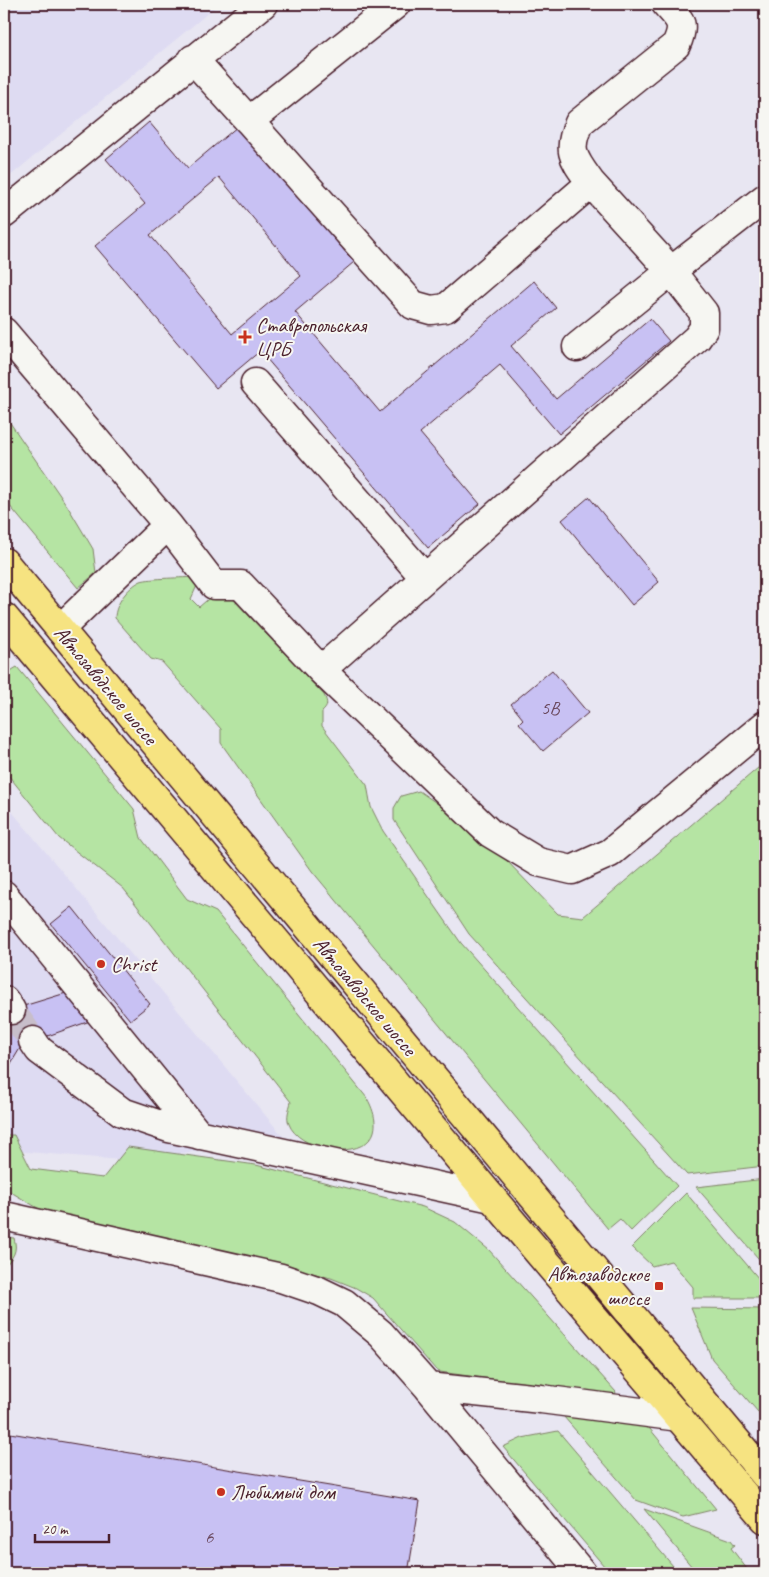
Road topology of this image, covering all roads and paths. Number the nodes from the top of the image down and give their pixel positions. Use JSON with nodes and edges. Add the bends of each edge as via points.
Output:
{"nodes":[{"id":1,"x":263,"y":4,"type":"edge"},
{"id":2,"x":396,"y":4,"type":"edge"},
{"id":3,"x":666,"y":4,"type":"edge"},
{"id":4,"x":193,"y":60,"type":"junction"},
{"id":5,"x":249,"y":122,"type":"junction"},
{"id":6,"x":591,"y":183,"type":"junction"},
{"id":7,"x":765,"y":198,"type":"edge"},
{"id":8,"x":4,"y":214,"type":"edge"},
{"id":9,"x":671,"y":271,"type":"junction"},
{"id":10,"x":4,"y":332,"type":"edge"},
{"id":11,"x":577,"y":347,"type":"dead end"},
{"id":12,"x":255,"y":383,"type":"dead end"},
{"id":13,"x":168,"y":525,"type":"junction"},
{"id":14,"x":4,"y":562,"type":"edge"},
{"id":15,"x":425,"y":578,"type":"junction"},
{"id":16,"x":4,"y":616,"type":"edge"},
{"id":17,"x":60,"y":630,"type":"junction"},
{"id":18,"x":321,"y":670,"type":"junction"},
{"id":19,"x":765,"y":725,"type":"edge"},
{"id":20,"x":4,"y":895,"type":"edge"},
{"id":21,"x":33,"y":1041,"type":"tunnel mouth"},
{"id":22,"x":199,"y":1135,"type":"junction"},
{"id":23,"x":492,"y":1198,"type":"junction"},
{"id":24,"x":4,"y":1216,"type":"edge"},
{"id":25,"x":428,"y":1387,"type":"junction"},
{"id":26,"x":679,"y":1417,"type":"junction"},
{"id":27,"x":765,"y":1475,"type":"edge"},
{"id":28,"x":765,"y":1519,"type":"edge"},
{"id":29,"x":582,"y":1573,"type":"edge"}],
"edges":[{"from":1,"to":4,"type":"street"},
{"from":2,"to":5,"type":"street"},
{"from":3,"to":6,"type":"street","via":[[681,21],[682,32],[676,44],[579,123],[572,140],[573,157]]},
{"from":4,"to":5,"type":"street"},
{"from":4,"to":8,"type":"street"},
{"from":5,"to":6,"type":"street","via":[[413,305],[431,310],[446,308]]},
{"from":6,"to":9,"type":"street"},
{"from":7,"to":9,"type":"street"},
{"from":9,"to":11,"type":"street"},
{"from":9,"to":15,"type":"street","via":[[704,313],[704,328],[697,338]]},
{"from":10,"to":13,"type":"street"},
{"from":12,"to":15,"type":"street"},
{"from":13,"to":17,"type":"street"},
{"from":13,"to":18,"type":"street","via":[[214,585],[241,585]]},
{"from":14,"to":17,"type":"main road","name":"Автозаводское шоссе"},
{"from":15,"to":18,"type":"street"},
{"from":16,"to":23,"type":"main road","name":"Автозаводское шоссе"},
{"from":17,"to":27,"type":"main road","name":"Автозаводское шоссе"},
{"from":18,"to":19,"type":"street","via":[[490,833],[538,862],[572,870],[610,852]]},
{"from":20,"to":22,"type":"street"},
{"from":21,"to":22,"type":"street","via":[[39,1050],[122,1112]]},
{"from":22,"to":23,"type":"street"},
{"from":23,"to":26,"type":"main road","name":"Автозаводское шоссе"},
{"from":24,"to":25,"type":"street","via":[[281,1278],[319,1291],[344,1303],[381,1334]]},
{"from":25,"to":26,"type":"street"},
{"from":25,"to":29,"type":"street"},
{"from":26,"to":28,"type":"main road","name":"Автозаводское шоссе"}]}
